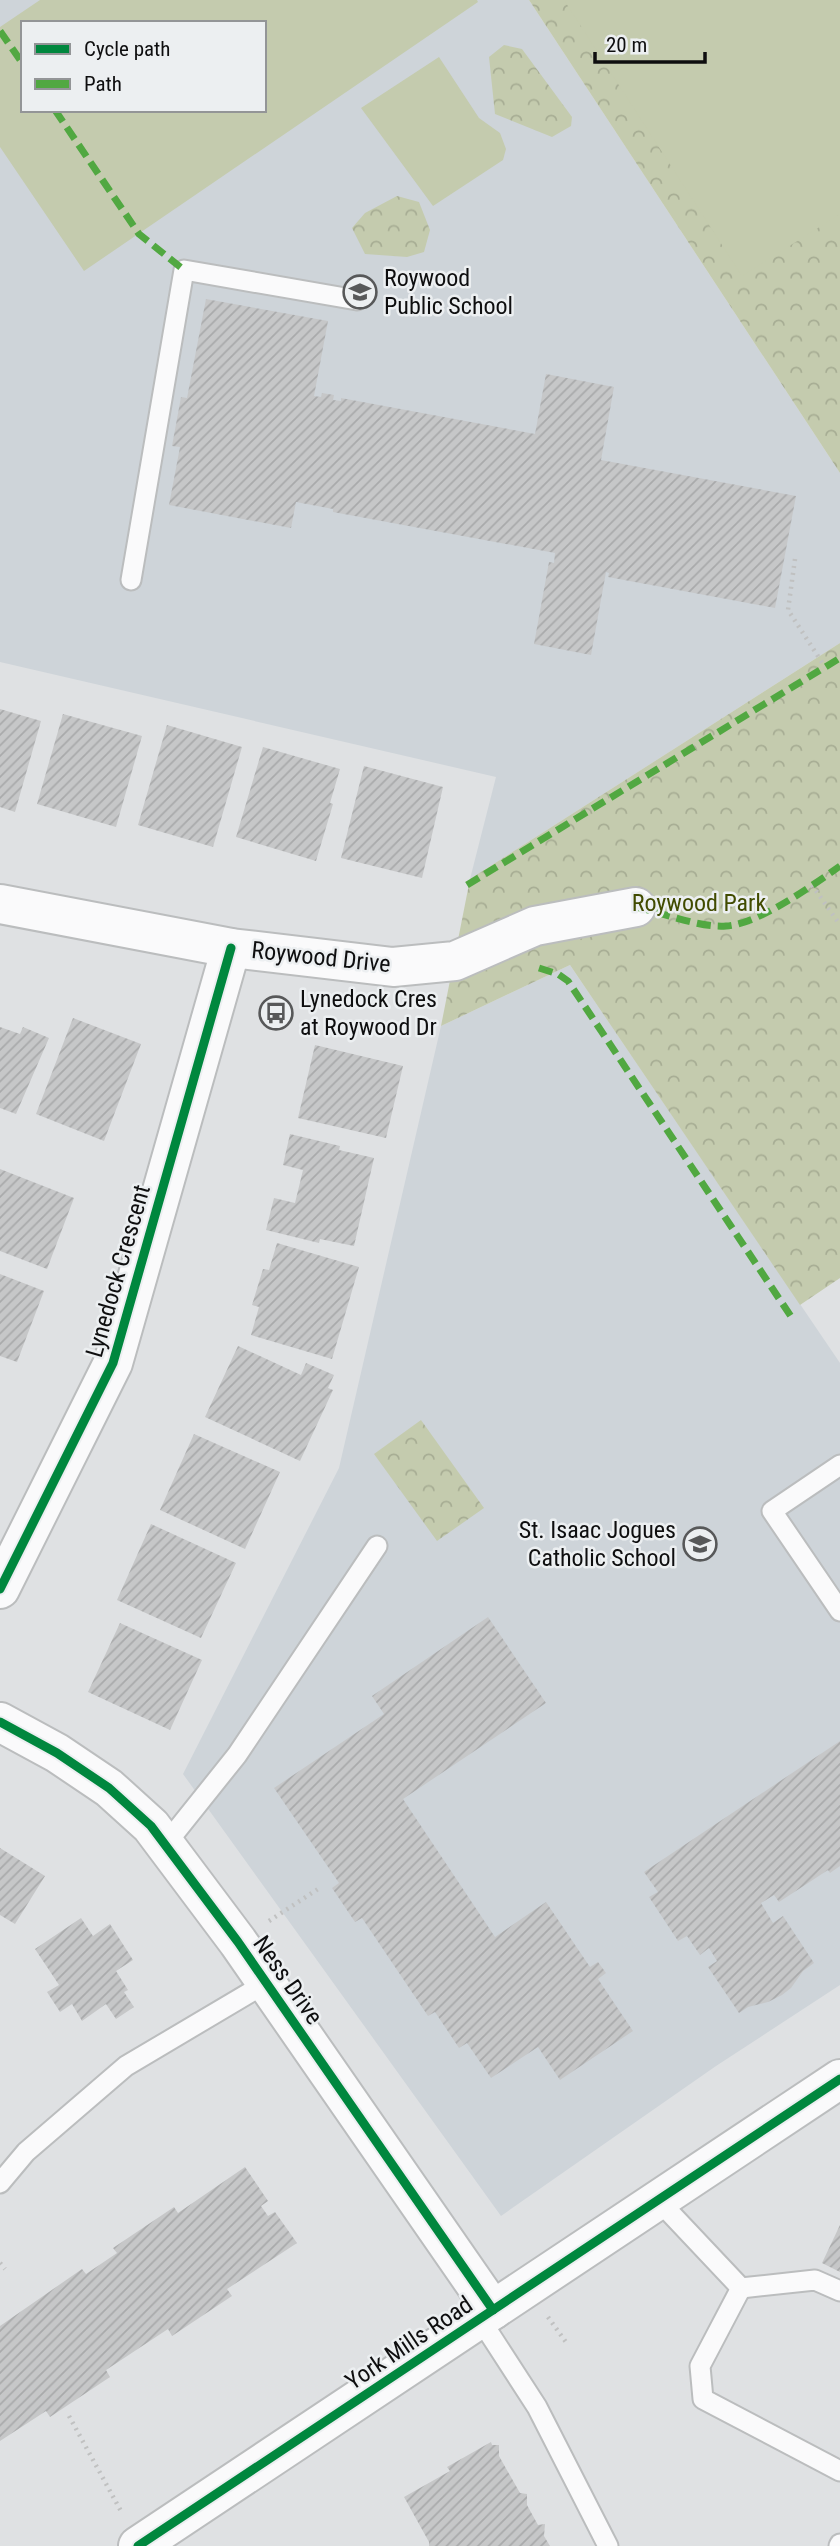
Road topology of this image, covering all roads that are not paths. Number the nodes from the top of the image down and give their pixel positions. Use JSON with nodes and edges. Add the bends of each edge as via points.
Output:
{"nodes":[{"id":1,"x":357,"y":300,"type":"dead end"},
{"id":2,"x":131,"y":580,"type":"dead end"},
{"id":3,"x":0,"y":904,"type":"edge"},
{"id":4,"x":636,"y":906,"type":"dead end"},
{"id":5,"x":232,"y":948,"type":"junction"},
{"id":6,"x":840,"y":1465,"type":"edge"},
{"id":7,"x":377,"y":1546,"type":"dead end"},
{"id":8,"x":0,"y":1589,"type":"edge"},
{"id":9,"x":840,"y":1611,"type":"edge"},
{"id":10,"x":0,"y":1722,"type":"edge"},
{"id":11,"x":165,"y":1845,"type":"junction"},
{"id":12,"x":266,"y":1983,"type":"junction"},
{"id":13,"x":840,"y":2079,"type":"edge"},
{"id":14,"x":0,"y":2183,"type":"edge"},
{"id":15,"x":658,"y":2200,"type":"junction"},
{"id":16,"x":741,"y":2288,"type":"junction"},
{"id":17,"x":840,"y":2291,"type":"edge"},
{"id":18,"x":486,"y":2315,"type":"junction"},
{"id":19,"x":840,"y":2470,"type":"edge"},
{"id":20,"x":133,"y":2534,"type":"edge"},
{"id":21,"x":608,"y":2546,"type":"edge"}],
"edges":[{"from":1,"to":2,"type":"lane","via":[[184,270]]},
{"from":3,"to":5,"type":"street","name":"Roywood Drive"},
{"from":4,"to":5,"type":"street","name":"Roywood Drive","via":[[535,926],[454,961],[393,967]]},
{"from":5,"to":8,"type":"street","name":"Lynedock Crescent","via":[[113,1363]]},
{"from":6,"to":9,"type":"lane","via":[[772,1511]]},
{"from":7,"to":11,"type":"lane","via":[[237,1755]]},
{"from":10,"to":11,"type":"street","name":"Ness Drive","via":[[109,1788]]},
{"from":11,"to":12,"type":"street","name":"Ness Drive"},
{"from":12,"to":14,"type":"lane","via":[[126,2066],[26,2152]]},
{"from":12,"to":18,"type":"street","name":"Ness Drive"},
{"from":13,"to":15,"type":"street","name":"York Mills Road"},
{"from":15,"to":16,"type":"lane"},
{"from":15,"to":18,"type":"street","name":"York Mills Road"},
{"from":16,"to":17,"type":"lane","via":[[815,2280]]},
{"from":16,"to":19,"type":"lane","via":[[700,2366],[703,2399]]},
{"from":18,"to":20,"type":"street","name":"York Mills Road"},
{"from":18,"to":21,"type":"lane"}]}
